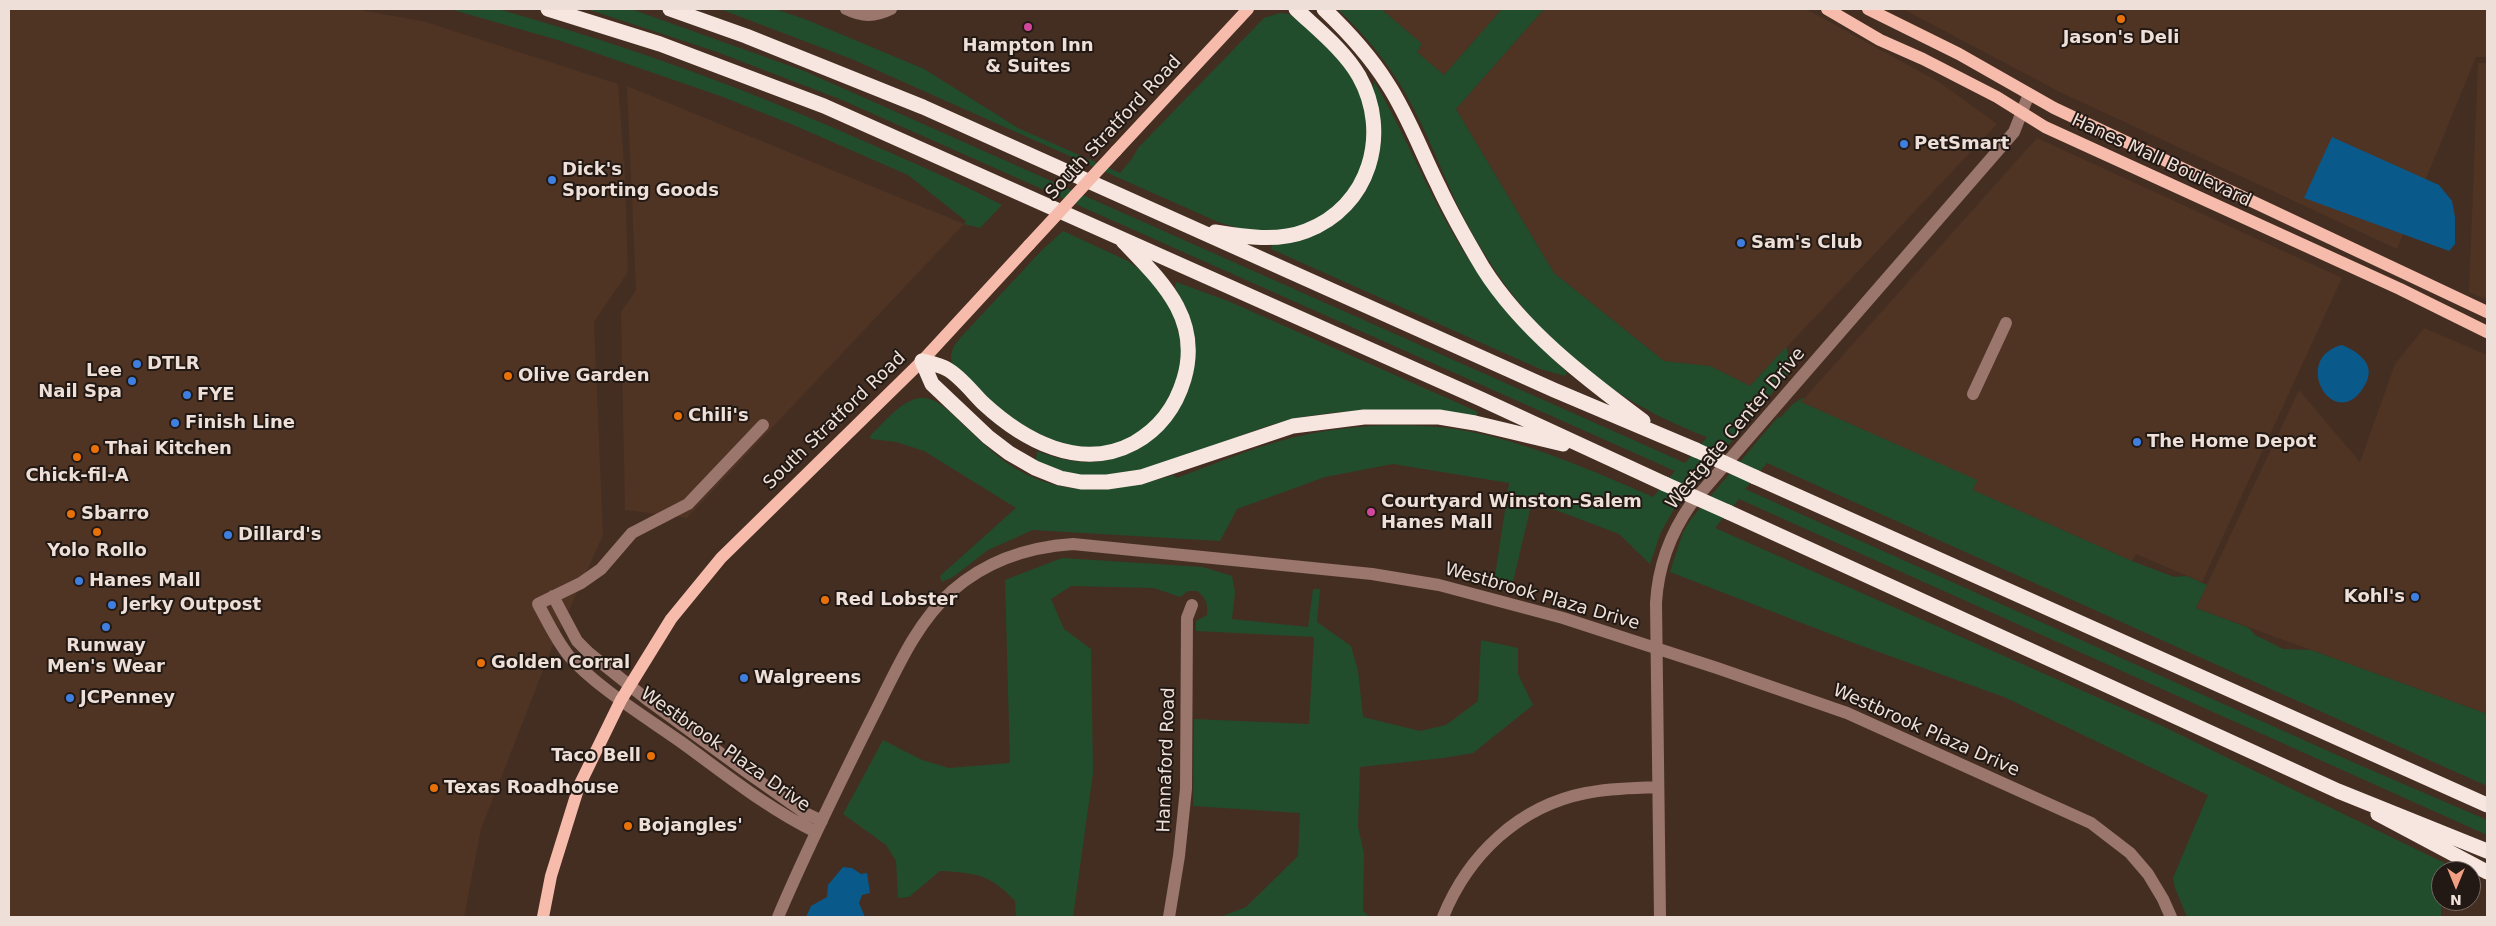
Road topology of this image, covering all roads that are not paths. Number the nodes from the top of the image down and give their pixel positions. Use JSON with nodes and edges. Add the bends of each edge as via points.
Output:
{"nodes":[{"id":1,"x":548,"y":9,"type":"edge"},
{"id":2,"x":670,"y":9,"type":"edge"},
{"id":3,"x":846,"y":9,"type":"edge"},
{"id":4,"x":892,"y":9,"type":"edge"},
{"id":5,"x":1248,"y":9,"type":"edge"},
{"id":6,"x":1296,"y":9,"type":"edge"},
{"id":7,"x":1324,"y":9,"type":"edge"},
{"id":8,"x":1827,"y":9,"type":"edge"},
{"id":9,"x":1868,"y":9,"type":"edge"},
{"id":10,"x":2029,"y":94,"type":"junction"},
{"id":11,"x":2022,"y":113,"type":"junction"},
{"id":12,"x":1198,"y":230,"type":"junction"},
{"id":13,"x":1119,"y":236,"type":"junction"},
{"id":14,"x":2487,"y":312,"type":"edge"},
{"id":15,"x":2006,"y":323,"type":"dead end"},
{"id":16,"x":2487,"y":332,"type":"edge"},
{"id":17,"x":922,"y":361,"type":"junction"},
{"id":18,"x":1973,"y":394,"type":"dead end"},
{"id":19,"x":764,"y":425,"type":"dead end"},
{"id":20,"x":1663,"y":435,"type":"junction"},
{"id":21,"x":1589,"y":450,"type":"junction"},
{"id":22,"x":552,"y":596,"type":"junction"},
{"id":23,"x":1192,"y":605,"type":"dead end"},
{"id":24,"x":1656,"y":649,"type":"junction"},
{"id":25,"x":629,"y":685,"type":"junction"},
{"id":26,"x":621,"y":700,"type":"junction"},
{"id":27,"x":1658,"y":787,"type":"junction"},
{"id":28,"x":2338,"y":791,"type":"junction"},
{"id":29,"x":2487,"y":803,"type":"edge"},
{"id":30,"x":819,"y":827,"type":"junction"},
{"id":31,"x":2487,"y":851,"type":"edge"},
{"id":32,"x":2487,"y":872,"type":"edge"},
{"id":33,"x":543,"y":917,"type":"edge"},
{"id":34,"x":778,"y":917,"type":"edge"},
{"id":35,"x":1169,"y":917,"type":"edge"},
{"id":36,"x":1443,"y":917,"type":"edge"},
{"id":37,"x":1660,"y":917,"type":"edge"},
{"id":38,"x":2171,"y":917,"type":"edge"}],
"edges":[{"from":1,"to":13,"type":"highway","via":[[660,44],[824,106]]},
{"from":2,"to":12,"type":"highway","via":[[922,107]]},
{"from":3,"to":4,"type":"street","via":[[865,16]]},
{"from":5,"to":17,"type":"main road","name":"South Stratford Road","bridge":true},
{"from":6,"to":12,"type":"highway","via":[[1337,48],[1358,74],[1365,89],[1373,112],[1375,132],[1374,150],[1366,175],[1349,202],[1330,219],[1306,231],[1280,237]]},
{"from":7,"to":20,"type":"highway","via":[[1387,82],[1438,186],[1498,288],[1551,348]]},
{"from":8,"to":11,"type":"main road","name":"Hanes Mall Boulevard"},
{"from":9,"to":10,"type":"main road","name":"Hanes Mall Boulevard","via":[[1959,54]]},
{"from":10,"to":11,"type":"street","name":"Westgate Center Drive"},
{"from":10,"to":14,"type":"main road","name":"Hanes Mall Boulevard"},
{"from":11,"to":16,"type":"main road","name":"Hanes Mall Boulevard","via":[[2045,127]]},
{"from":11,"to":24,"type":"street","name":"Westgate Center Drive","via":[[2014,132],[1684,515],[1667,548],[1657,585]]},
{"from":12,"to":20,"type":"highway","via":[[1554,390]]},
{"from":13,"to":17,"type":"highway","via":[[1170,292],[1187,336],[1187,366],[1178,395],[1164,418],[1137,441],[1104,452],[1076,453],[1051,448],[1011,426],[947,369]]},
{"from":13,"to":21,"type":"highway"},
{"from":15,"to":18,"type":"street"},
{"from":17,"to":21,"type":"highway","via":[[932,384],[1009,453],[1035,468],[1081,482],[1142,478],[1293,426],[1371,416],[1459,420]]},
{"from":17,"to":25,"type":"main road","name":"South Stratford Road","via":[[721,558],[671,619]]},
{"from":19,"to":22,"type":"street","via":[[688,504],[632,533],[601,569],[582,583]]},
{"from":20,"to":29,"type":"highway","bridge":true},
{"from":21,"to":28,"type":"highway","bridge":true},
{"from":22,"to":25,"type":"street","name":"Westbrook Plaza Drive","via":[[577,641]]},
{"from":22,"to":26,"type":"street","name":"Westbrook Plaza Drive","via":[[538,604],[558,641],[570,657]]},
{"from":23,"to":35,"type":"street","name":"Hannaford Road","via":[[1187,618],[1186,789]]},
{"from":24,"to":27,"type":"street","name":"Westgate Center Drive"},
{"from":24,"to":30,"type":"street","name":"Westbrook Plaza Drive","via":[[1554,615],[1439,585],[1372,574],[1089,545],[1044,547],[988,566],[958,586],[934,609],[913,639]]},
{"from":24,"to":38,"type":"street","name":"Westbrook Plaza Drive","via":[[1847,713],[2091,823],[2130,853],[2148,874]]},
{"from":25,"to":26,"type":"main road","name":"South Stratford Road"},
{"from":25,"to":30,"type":"street","name":"Westbrook Plaza Drive","via":[[806,813]]},
{"from":26,"to":30,"type":"street","name":"Westbrook Plaza Drive","via":[[798,823]]},
{"from":26,"to":33,"type":"main road","name":"South Stratford Road","via":[[579,786],[551,876]]},
{"from":27,"to":36,"type":"street","via":[[1585,793],[1546,806],[1521,819],[1475,859]]},
{"from":27,"to":37,"type":"street","name":"Westgate Center Drive"},
{"from":28,"to":31,"type":"highway"},
{"from":28,"to":32,"type":"highway","via":[[2413,835]]},
{"from":30,"to":34,"type":"street"}]}
